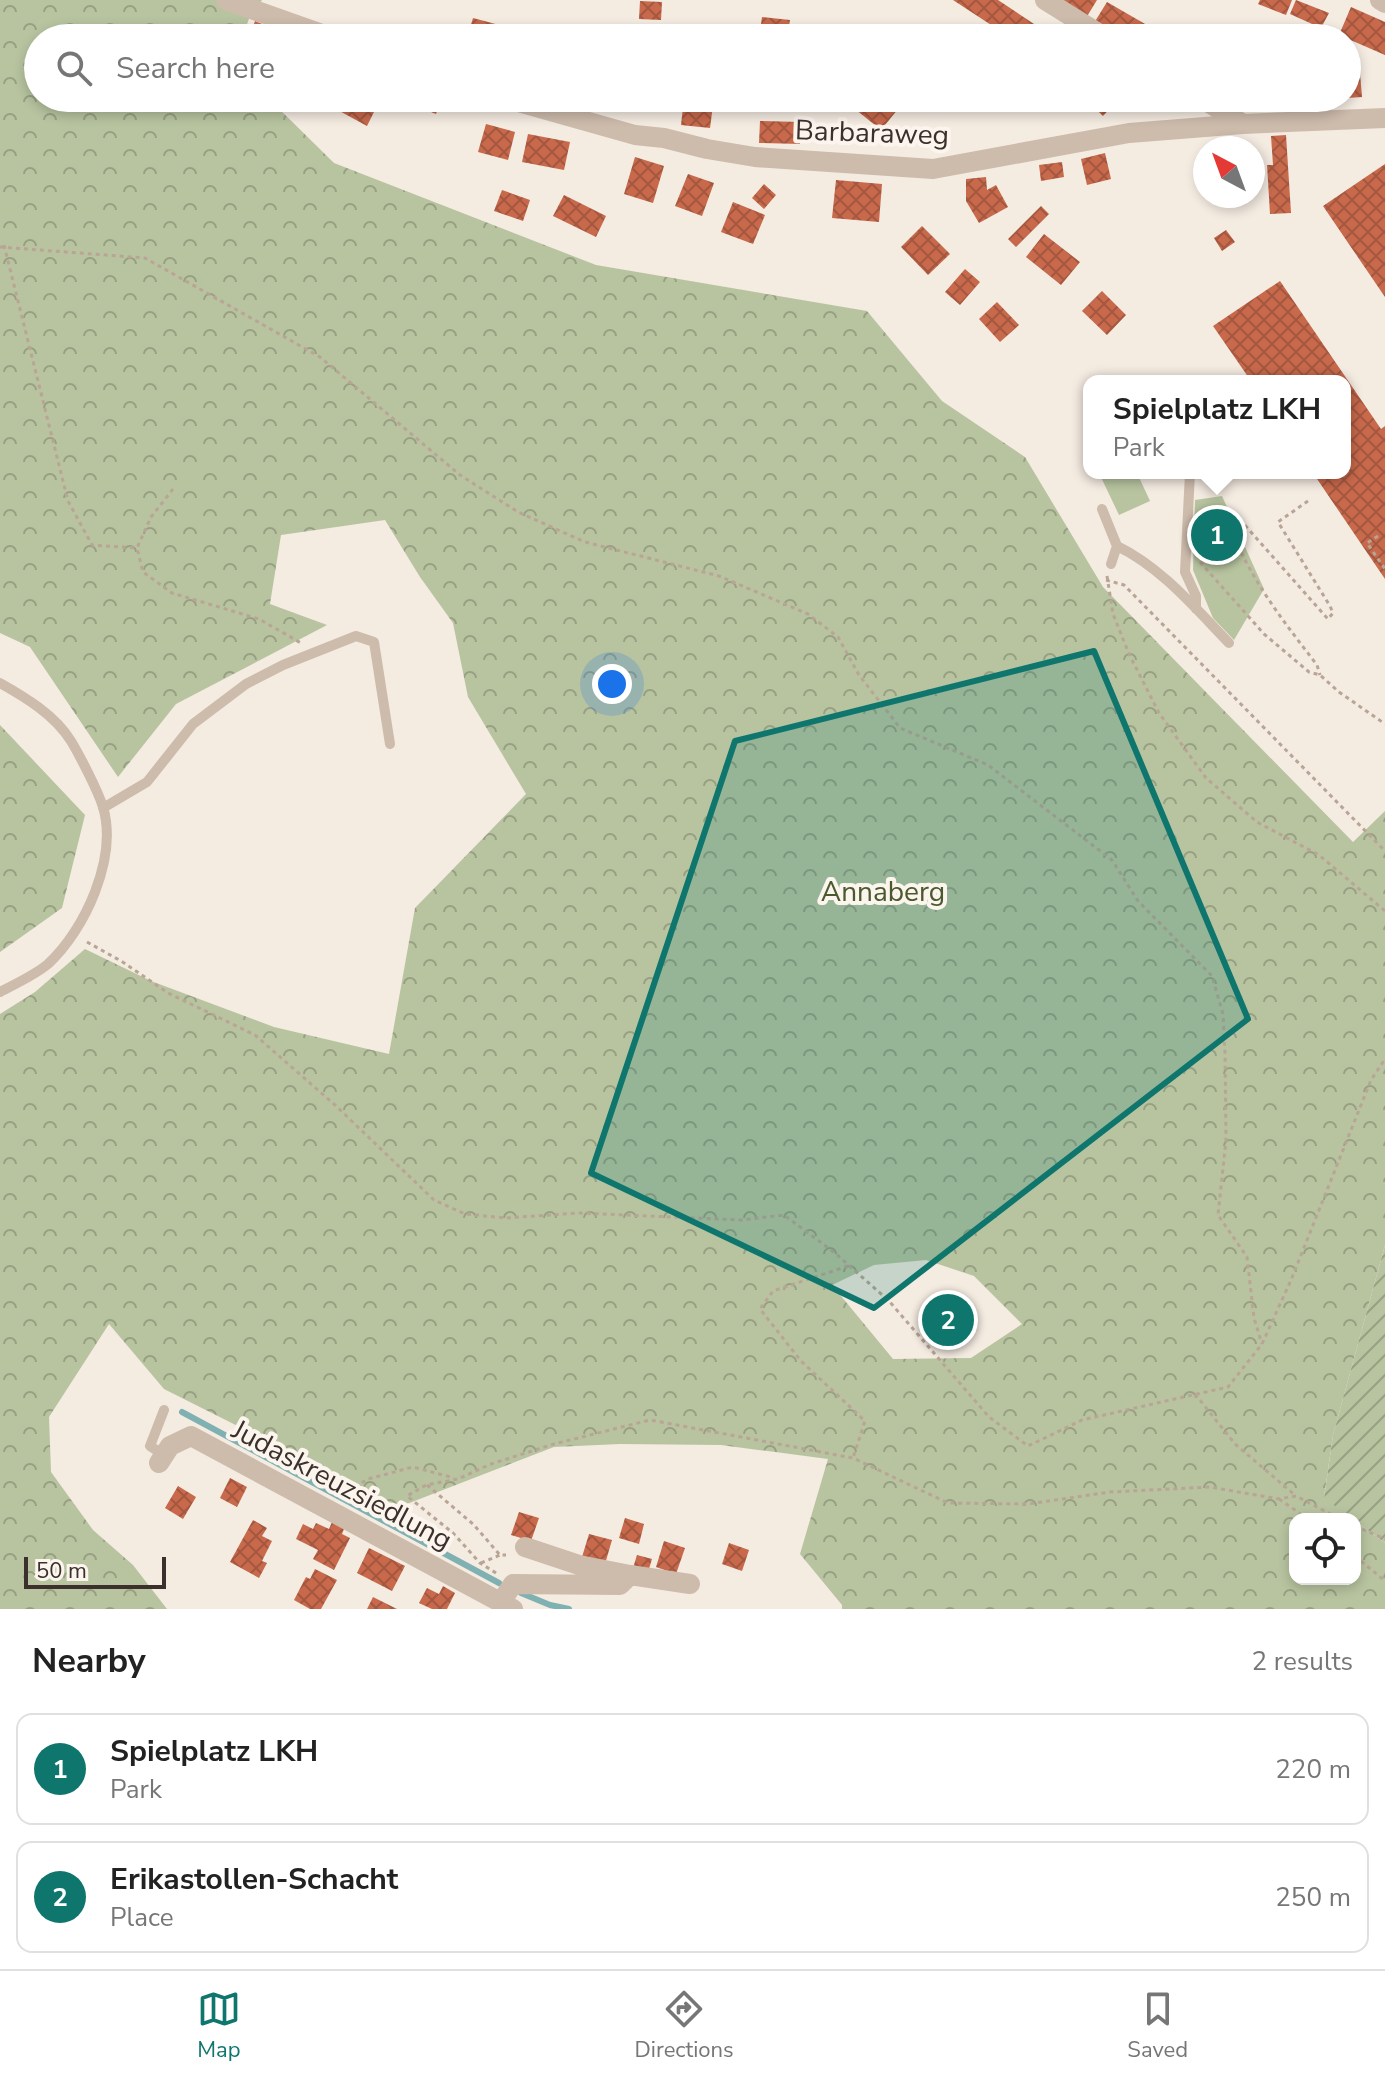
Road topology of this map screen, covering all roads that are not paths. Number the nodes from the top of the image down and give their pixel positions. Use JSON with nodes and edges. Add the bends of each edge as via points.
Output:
{"nodes":[{"id":1,"x":226,"y":0,"type":"edge"},
{"id":2,"x":1045,"y":0,"type":"edge"},
{"id":3,"x":294,"y":24,"type":"edge"},
{"id":4,"x":1084,"y":24,"type":"edge"},
{"id":5,"x":554,"y":112,"type":"edge"},
{"id":6,"x":1224,"y":112,"type":"edge"},
{"id":7,"x":1385,"y":118,"type":"edge"},
{"id":8,"x":1243,"y":124,"type":"junction"},
{"id":9,"x":1190,"y":479,"type":"edge"},
{"id":10,"x":1102,"y":509,"type":"dead end"},
{"id":11,"x":1117,"y":546,"type":"junction"},
{"id":12,"x":1111,"y":564,"type":"road end"},
{"id":13,"x":1196,"y":609,"type":"junction"},
{"id":14,"x":1229,"y":643,"type":"dead end"},
{"id":15,"x":0,"y":683,"type":"edge"},
{"id":16,"x":390,"y":744,"type":"dead end"},
{"id":17,"x":103,"y":808,"type":"junction"},
{"id":18,"x":0,"y":992,"type":"edge"},
{"id":19,"x":164,"y":1410,"type":"dead end"},
{"id":20,"x":162,"y":1459,"type":"joint"},
{"id":21,"x":525,"y":1547,"type":"road end"},
{"id":22,"x":630,"y":1575,"type":"junction"},
{"id":23,"x":690,"y":1584,"type":"dead end"},
{"id":24,"x":509,"y":1598,"type":"edge"}],
"edges":[{"from":1,"to":3,"type":"street"},
{"from":2,"to":4,"type":"street"},
{"from":5,"to":8,"type":"street","name":"Barbaraweg","via":[[635,135],[755,157],[933,169],[1129,133]]},
{"from":6,"to":8,"type":"street"},
{"from":7,"to":8,"type":"street","name":"Barbaraweg"},
{"from":9,"to":13,"type":"lane","via":[[1185,572]]},
{"from":10,"to":11,"type":"lane"},
{"from":11,"to":12,"type":"lane"},
{"from":11,"to":13,"type":"lane"},
{"from":13,"to":14,"type":"lane"},
{"from":15,"to":17,"type":"lane","via":[[32,701],[70,739]]},
{"from":16,"to":17,"type":"lane","via":[[374,642],[356,636],[271,671],[236,692],[193,724],[147,782]]},
{"from":17,"to":18,"type":"lane","via":[[106,841],[98,888],[73,934],[47,965]]},
{"from":19,"to":20,"type":"lane","via":[[150,1446]]},
{"from":20,"to":24,"type":"street","name":"Judaskreuzsiedlung","via":[[170,1446],[191,1436]]},
{"from":21,"to":22,"type":"street","name":"Judaskreuzsiedlung"},
{"from":22,"to":23,"type":"street","name":"Judaskreuzsiedlung"},
{"from":22,"to":24,"type":"street","name":"Judaskreuzsiedlung","via":[[620,1585]]}]}
